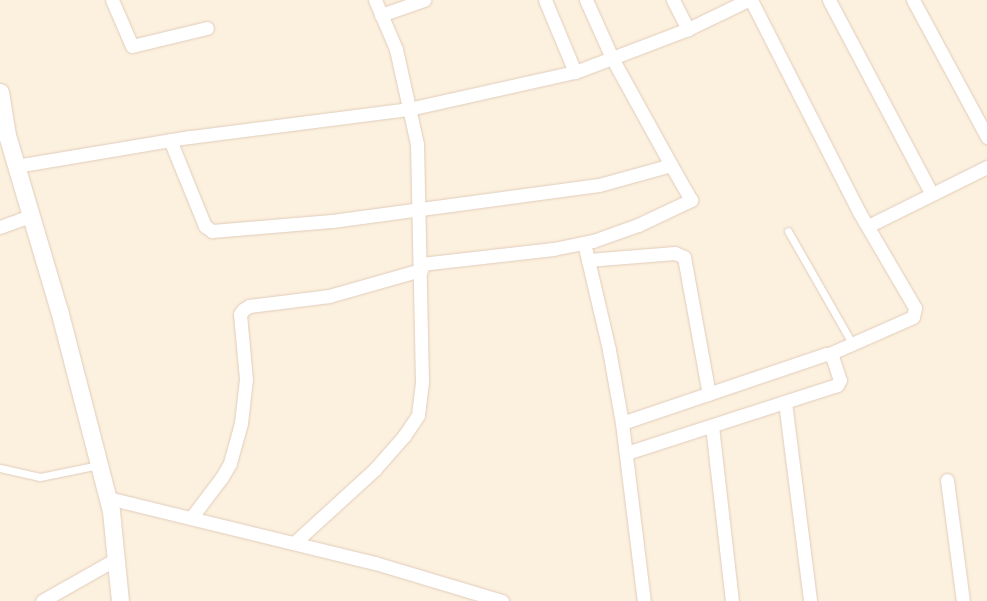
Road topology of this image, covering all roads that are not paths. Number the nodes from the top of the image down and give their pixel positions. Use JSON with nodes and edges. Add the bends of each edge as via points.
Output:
{"nodes":[{"id":1,"x":112,"y":0,"type":"edge"},
{"id":2,"x":375,"y":0,"type":"edge"},
{"id":3,"x":424,"y":0,"type":"edge"},
{"id":4,"x":545,"y":0,"type":"edge"},
{"id":5,"x":586,"y":0,"type":"edge"},
{"id":6,"x":673,"y":0,"type":"edge"},
{"id":7,"x":748,"y":0,"type":"edge"},
{"id":8,"x":751,"y":0,"type":"edge"},
{"id":9,"x":829,"y":0,"type":"edge"},
{"id":10,"x":913,"y":0,"type":"edge"},
{"id":11,"x":381,"y":15,"type":"junction"},
{"id":12,"x":207,"y":28,"type":"dead end"},
{"id":13,"x":688,"y":29,"type":"junction"},
{"id":14,"x":613,"y":60,"type":"junction"},
{"id":15,"x":575,"y":72,"type":"junction"},
{"id":16,"x":0,"y":92,"type":"edge"},
{"id":17,"x":409,"y":109,"type":"junction"},
{"id":18,"x":987,"y":137,"type":"edge"},
{"id":19,"x":170,"y":140,"type":"junction"},
{"id":20,"x":671,"y":165,"type":"junction"},
{"id":21,"x":16,"y":166,"type":"junction"},
{"id":22,"x":987,"y":167,"type":"edge"},
{"id":23,"x":931,"y":193,"type":"junction"},
{"id":24,"x":419,"y":210,"type":"junction"},
{"id":25,"x":31,"y":216,"type":"junction"},
{"id":26,"x":0,"y":226,"type":"edge"},
{"id":27,"x":868,"y":226,"type":"junction"},
{"id":28,"x":788,"y":231,"type":"dead end"},
{"id":29,"x":584,"y":243,"type":"junction"},
{"id":30,"x":588,"y":260,"type":"junction"},
{"id":31,"x":421,"y":267,"type":"junction"},
{"id":32,"x":852,"y":344,"type":"junction"},
{"id":33,"x":829,"y":354,"type":"junction"},
{"id":34,"x":709,"y":394,"type":"junction"},
{"id":35,"x":786,"y":402,"type":"junction"},
{"id":36,"x":622,"y":423,"type":"junction"},
{"id":37,"x":712,"y":426,"type":"junction"},
{"id":38,"x":626,"y":453,"type":"junction"},
{"id":39,"x":99,"y":465,"type":"junction"},
{"id":40,"x":0,"y":468,"type":"edge"},
{"id":41,"x":948,"y":480,"type":"dead end"},
{"id":42,"x":108,"y":498,"type":"junction"},
{"id":43,"x":191,"y":518,"type":"junction"},
{"id":44,"x":294,"y":543,"type":"junction"},
{"id":45,"x":116,"y":558,"type":"junction"},
{"id":46,"x":42,"y":601,"type":"edge"},
{"id":47,"x":120,"y":601,"type":"edge"},
{"id":48,"x":502,"y":601,"type":"edge"},
{"id":49,"x":644,"y":601,"type":"edge"},
{"id":50,"x":732,"y":601,"type":"edge"},
{"id":51,"x":810,"y":601,"type":"edge"},
{"id":52,"x":963,"y":601,"type":"edge"}],
"edges":[{"from":1,"to":12,"type":"street","via":[[132,46]]},
{"from":2,"to":11,"type":"street"},
{"from":3,"to":11,"type":"street"},
{"from":4,"to":15,"type":"street"},
{"from":5,"to":14,"type":"street"},
{"from":6,"to":13,"type":"street"},
{"from":7,"to":13,"type":"street"},
{"from":8,"to":27,"type":"street"},
{"from":9,"to":23,"type":"street"},
{"from":10,"to":18,"type":"street"},
{"from":11,"to":17,"type":"street","via":[[396,49]]},
{"from":13,"to":14,"type":"street"},
{"from":14,"to":15,"type":"street"},
{"from":14,"to":20,"type":"street"},
{"from":15,"to":17,"type":"street"},
{"from":16,"to":21,"type":"street","via":[[7,135]]},
{"from":17,"to":19,"type":"street"},
{"from":17,"to":24,"type":"street","via":[[417,144]]},
{"from":19,"to":21,"type":"street"},
{"from":19,"to":24,"type":"street","via":[[208,230],[332,221]]},
{"from":20,"to":24,"type":"street","via":[[608,184]]},
{"from":20,"to":29,"type":"street","via":[[691,200],[638,225]]},
{"from":21,"to":25,"type":"street"},
{"from":22,"to":23,"type":"street"},
{"from":23,"to":27,"type":"street"},
{"from":24,"to":31,"type":"street"},
{"from":25,"to":26,"type":"street"},
{"from":25,"to":39,"type":"street","via":[[59,310]]},
{"from":27,"to":32,"type":"street","via":[[915,313],[912,317]]},
{"from":28,"to":32,"type":"lane"},
{"from":29,"to":30,"type":"street"},
{"from":29,"to":31,"type":"street","via":[[553,250]]},
{"from":30,"to":34,"type":"street","via":[[675,253],[684,257]]},
{"from":30,"to":36,"type":"street"},
{"from":31,"to":43,"type":"street","via":[[329,296],[249,306],[243,310],[240,314],[246,379],[241,424],[230,463]]},
{"from":31,"to":44,"type":"street","via":[[422,382],[418,415],[375,469]]},
{"from":32,"to":33,"type":"street"},
{"from":33,"to":34,"type":"street"},
{"from":33,"to":35,"type":"street","via":[[840,383]]},
{"from":34,"to":36,"type":"street"},
{"from":35,"to":37,"type":"street"},
{"from":35,"to":51,"type":"street"},
{"from":36,"to":38,"type":"street"},
{"from":37,"to":38,"type":"street"},
{"from":37,"to":50,"type":"street"},
{"from":38,"to":49,"type":"street"},
{"from":39,"to":40,"type":"lane","via":[[40,477]]},
{"from":39,"to":42,"type":"street"},
{"from":41,"to":52,"type":"street"},
{"from":42,"to":43,"type":"street"},
{"from":42,"to":45,"type":"street"},
{"from":43,"to":44,"type":"street"},
{"from":44,"to":48,"type":"street","via":[[375,562]]},
{"from":45,"to":46,"type":"street"},
{"from":45,"to":47,"type":"street"}]}
